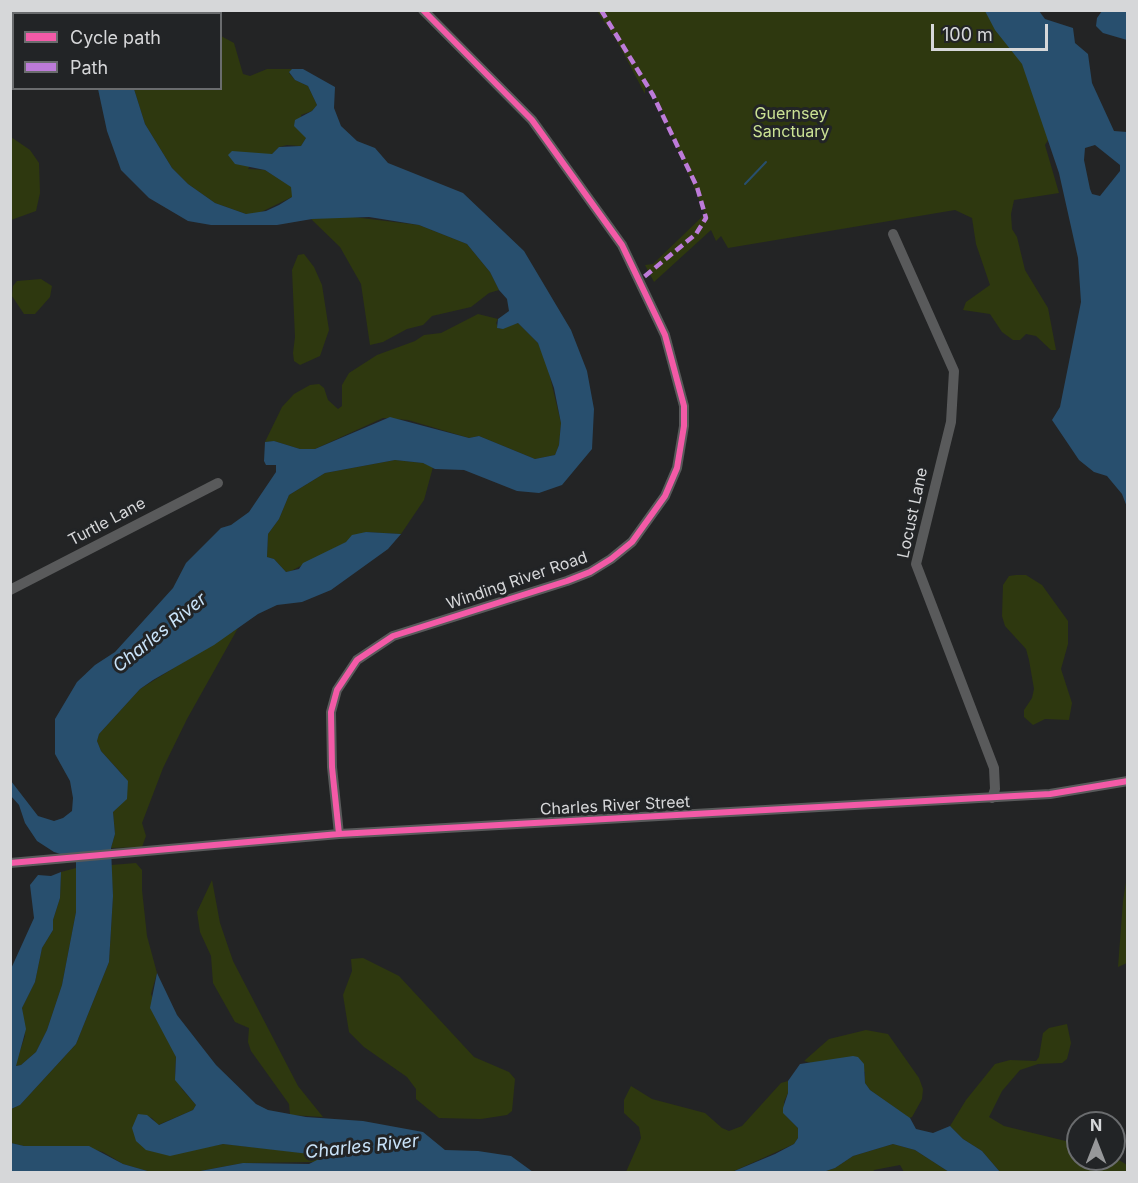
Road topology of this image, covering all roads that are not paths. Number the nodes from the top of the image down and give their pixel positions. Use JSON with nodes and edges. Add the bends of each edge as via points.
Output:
{"nodes":[{"id":1,"x":423,"y":10,"type":"edge"},
{"id":2,"x":893,"y":234,"type":"dead end"},
{"id":3,"x":218,"y":483,"type":"dead end"},
{"id":4,"x":10,"y":590,"type":"edge"},
{"id":5,"x":1128,"y":781,"type":"edge"},
{"id":6,"x":992,"y":798,"type":"junction"},
{"id":7,"x":339,"y":834,"type":"junction"},
{"id":8,"x":10,"y":863,"type":"edge"}],
"edges":[{"from":1,"to":7,"type":"street","name":"Winding River Road","via":[[532,120],[622,245],[665,335],[684,406],[684,426],[677,468],[665,496],[632,542],[611,559],[567,581],[393,636],[357,660],[337,690],[331,712]]},
{"from":2,"to":6,"type":"street","name":"Locust Lane","via":[[954,371],[951,422],[916,564],[994,768]]},
{"from":3,"to":4,"type":"street","name":"Turtle Lane"},
{"from":5,"to":6,"type":"street","name":"Charles River Street","via":[[1086,790]]},
{"from":6,"to":7,"type":"street","name":"Charles River Street"},
{"from":7,"to":8,"type":"street","name":"Charles River Street"}]}
